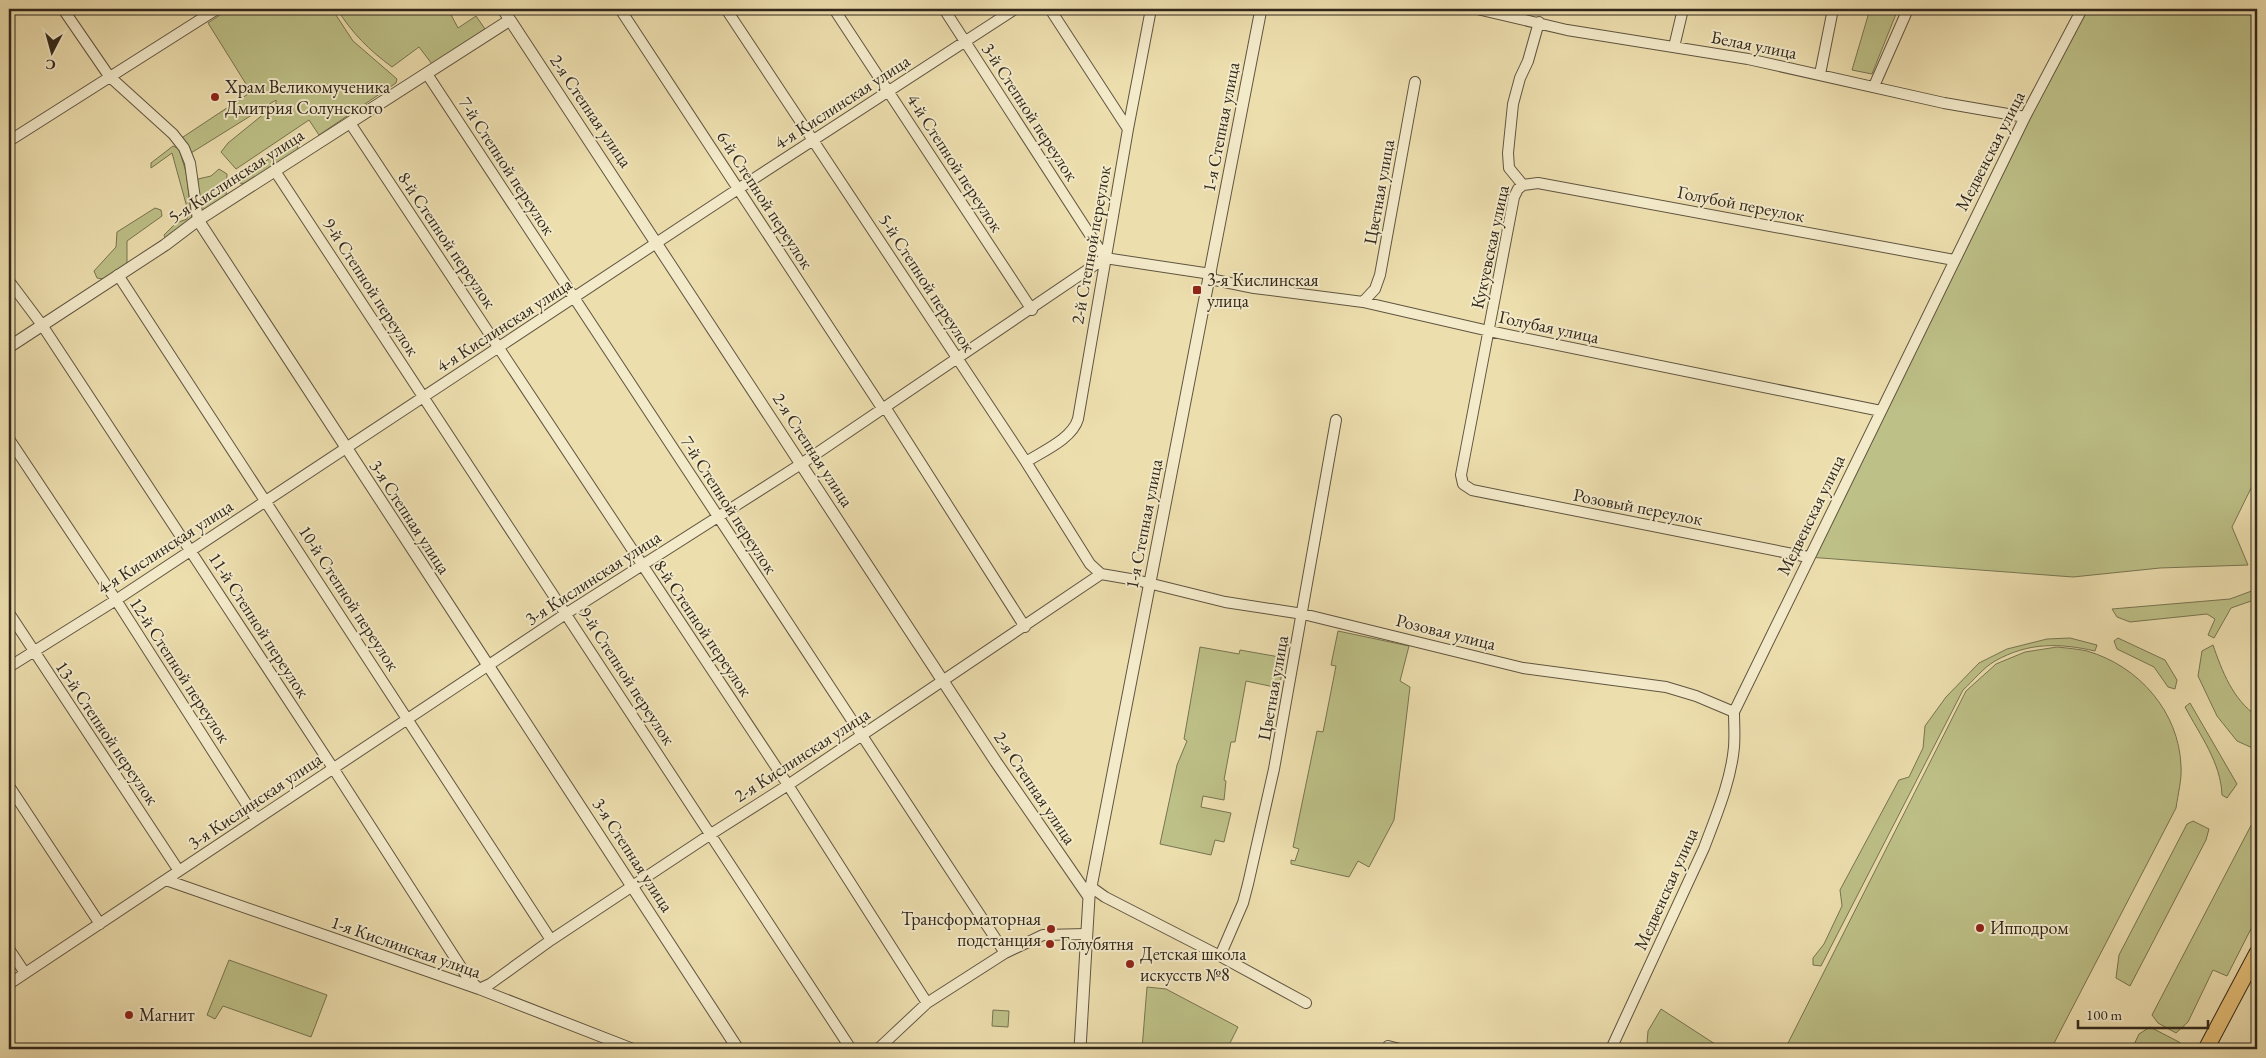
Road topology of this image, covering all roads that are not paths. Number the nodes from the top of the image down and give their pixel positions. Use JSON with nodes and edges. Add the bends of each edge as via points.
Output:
{"nodes":[{"id":1,"x":63,"y":9,"type":"edge"},
{"id":2,"x":217,"y":9,"type":"edge"},
{"id":3,"x":502,"y":9,"type":"edge"},
{"id":4,"x":620,"y":9,"type":"edge"},
{"id":5,"x":726,"y":9,"type":"edge"},
{"id":6,"x":834,"y":9,"type":"edge"},
{"id":7,"x":944,"y":9,"type":"edge"},
{"id":8,"x":1015,"y":9,"type":"edge"},
{"id":9,"x":1050,"y":9,"type":"edge"},
{"id":10,"x":1151,"y":9,"type":"edge"},
{"id":11,"x":1261,"y":9,"type":"edge"},
{"id":12,"x":1477,"y":9,"type":"edge"},
{"id":13,"x":1530,"y":9,"type":"edge"},
{"id":14,"x":1683,"y":9,"type":"edge"},
{"id":15,"x":1833,"y":9,"type":"edge"},
{"id":16,"x":1908,"y":9,"type":"edge"},
{"id":17,"x":2082,"y":9,"type":"edge"},
{"id":18,"x":510,"y":20,"type":"junction"},
{"id":19,"x":1534,"y":21,"type":"junction"},
{"id":20,"x":964,"y":41,"type":"junction"},
{"id":21,"x":1674,"y":47,"type":"junction"},
{"id":22,"x":427,"y":74,"type":"junction"},
{"id":23,"x":1820,"y":74,"type":"junction"},
{"id":24,"x":109,"y":76,"type":"junction"},
{"id":25,"x":1415,"y":82,"type":"dead end"},
{"id":26,"x":1874,"y":86,"type":"junction"},
{"id":27,"x":888,"y":91,"type":"junction"},
{"id":28,"x":2025,"y":117,"type":"junction"},
{"id":29,"x":350,"y":123,"type":"junction"},
{"id":30,"x":1128,"y":129,"type":"junction"},
{"id":31,"x":9,"y":141,"type":"edge"},
{"id":32,"x":814,"y":141,"type":"junction"},
{"id":33,"x":275,"y":170,"type":"junction"},
{"id":34,"x":1522,"y":185,"type":"junction"},
{"id":35,"x":738,"y":189,"type":"junction"},
{"id":36,"x":198,"y":220,"type":"junction"},
{"id":37,"x":657,"y":243,"type":"junction"},
{"id":38,"x":1105,"y":258,"type":"junction"},
{"id":39,"x":1954,"y":260,"type":"junction"},
{"id":40,"x":118,"y":275,"type":"junction"},
{"id":41,"x":1210,"y":277,"type":"junction"},
{"id":42,"x":9,"y":281,"type":"edge"},
{"id":43,"x":575,"y":298,"type":"junction"},
{"id":44,"x":1363,"y":302,"type":"junction"},
{"id":45,"x":1032,"y":310,"type":"junction"},
{"id":46,"x":42,"y":325,"type":"junction"},
{"id":47,"x":1490,"y":331,"type":"junction"},
{"id":48,"x":9,"y":347,"type":"edge"},
{"id":49,"x":500,"y":348,"type":"junction"},
{"id":50,"x":957,"y":359,"type":"junction"},
{"id":51,"x":423,"y":396,"type":"junction"},
{"id":52,"x":884,"y":408,"type":"junction"},
{"id":53,"x":1881,"y":411,"type":"junction"},
{"id":54,"x":1336,"y":420,"type":"dead end"},
{"id":55,"x":9,"y":440,"type":"edge"},
{"id":56,"x":345,"y":449,"type":"junction"},
{"id":57,"x":1026,"y":462,"type":"junction"},
{"id":58,"x":801,"y":464,"type":"junction"},
{"id":59,"x":1463,"y":484,"type":"joint"},
{"id":60,"x":266,"y":501,"type":"junction"},
{"id":61,"x":717,"y":516,"type":"junction"},
{"id":62,"x":190,"y":550,"type":"junction"},
{"id":63,"x":1808,"y":558,"type":"junction"},
{"id":64,"x":641,"y":565,"type":"junction"},
{"id":65,"x":1101,"y":574,"type":"junction"},
{"id":66,"x":1150,"y":584,"type":"junction"},
{"id":67,"x":116,"y":600,"type":"junction"},
{"id":68,"x":9,"y":613,"type":"edge"},
{"id":69,"x":567,"y":613,"type":"junction"},
{"id":70,"x":1303,"y":614,"type":"junction"},
{"id":71,"x":1025,"y":626,"type":"junction"},
{"id":72,"x":33,"y":650,"type":"junction"},
{"id":73,"x":487,"y":666,"type":"junction"},
{"id":74,"x":9,"y":667,"type":"edge"},
{"id":75,"x":944,"y":681,"type":"junction"},
{"id":76,"x":1734,"y":712,"type":"junction"},
{"id":77,"x":408,"y":718,"type":"junction"},
{"id":78,"x":861,"y":735,"type":"junction"},
{"id":79,"x":333,"y":768,"type":"junction"},
{"id":80,"x":788,"y":785,"type":"junction"},
{"id":81,"x":9,"y":786,"type":"edge"},
{"id":82,"x":256,"y":820,"type":"junction"},
{"id":83,"x":711,"y":834,"type":"junction"},
{"id":84,"x":180,"y":871,"type":"junction"},
{"id":85,"x":166,"y":880,"type":"junction"},
{"id":86,"x":633,"y":887,"type":"junction"},
{"id":87,"x":1090,"y":892,"type":"junction"},
{"id":88,"x":100,"y":924,"type":"junction"},
{"id":89,"x":1086,"y":934,"type":"junction"},
{"id":90,"x":551,"y":940,"type":"junction"},
{"id":91,"x":9,"y":949,"type":"edge"},
{"id":92,"x":2257,"y":953,"type":"edge"},
{"id":93,"x":1005,"y":954,"type":"junction"},
{"id":94,"x":1220,"y":956,"type":"junction"},
{"id":95,"x":25,"y":973,"type":"junction"},
{"id":96,"x":9,"y":984,"type":"edge"},
{"id":97,"x":478,"y":989,"type":"junction"},
{"id":98,"x":927,"y":1003,"type":"junction"},
{"id":99,"x":1306,"y":1003,"type":"dead end"},
{"id":100,"x":1387,"y":1048,"type":"edge"},
{"id":101,"x":633,"y":1049,"type":"edge"},
{"id":102,"x":738,"y":1049,"type":"edge"},
{"id":103,"x":851,"y":1049,"type":"edge"},
{"id":104,"x":878,"y":1049,"type":"edge"},
{"id":105,"x":1080,"y":1049,"type":"edge"},
{"id":106,"x":1400,"y":1049,"type":"edge"},
{"id":107,"x":1611,"y":1049,"type":"edge"},
{"id":108,"x":2206,"y":1049,"type":"edge"}],
"edges":[{"from":1,"to":24,"type":"street","name":"3-я Степная улица"},
{"from":2,"to":24,"type":"street"},
{"from":3,"to":18,"type":"street"},
{"from":4,"to":35,"type":"street","name":"6-й Степной переулок"},
{"from":5,"to":32,"type":"street","name":"5-й Степной переулок"},
{"from":6,"to":27,"type":"street","name":"4-й Степной переулок"},
{"from":7,"to":20,"type":"street","name":"3-й Степной переулок"},
{"from":8,"to":20,"type":"street","name":"4-я Кислинская улица"},
{"from":9,"to":30,"type":"street"},
{"from":10,"to":30,"type":"street","name":"2-й Степной переулок"},
{"from":11,"to":41,"type":"street","name":"1-я Степная улица"},
{"from":12,"to":19,"type":"street","name":"Белая улица"},
{"from":13,"to":19,"type":"street","name":"Кукуевская улица"},
{"from":14,"to":21,"type":"street"},
{"from":15,"to":23,"type":"street"},
{"from":16,"to":26,"type":"street"},
{"from":17,"to":28,"type":"street","name":"Медвенская улица"},
{"from":18,"to":22,"type":"street","name":"5-я Кислинская улица"},
{"from":18,"to":37,"type":"street","name":"2-я Степная улица"},
{"from":19,"to":21,"type":"street","name":"Белая улица"},
{"from":19,"to":34,"type":"street","name":"Кукуевская улица","via":[[1528,61],[1513,104],[1508,153],[1509,168]]},
{"from":20,"to":27,"type":"street","name":"4-я Кислинская улица"},
{"from":20,"to":38,"type":"street","name":"3-й Степной переулок"},
{"from":21,"to":23,"type":"street","name":"Белая улица"},
{"from":22,"to":29,"type":"street","name":"5-я Кислинская улица"},
{"from":22,"to":43,"type":"street","name":"7-й Степной переулок"},
{"from":23,"to":26,"type":"street","name":"Белая улица"},
{"from":24,"to":31,"type":"street"},
{"from":24,"to":36,"type":"street","name":"3-я Степная улица","via":[[184,148],[190,163]]},
{"from":25,"to":44,"type":"street","name":"Цветная улица","via":[[1380,275],[1375,289]]},
{"from":26,"to":28,"type":"street","name":"Белая улица","via":[[1944,103]]},
{"from":27,"to":32,"type":"street","name":"4-я Кислинская улица"},
{"from":27,"to":45,"type":"street","name":"4-й Степной переулок"},
{"from":28,"to":39,"type":"street","name":"Медвенская улица"},
{"from":29,"to":33,"type":"street","name":"5-я Кислинская улица"},
{"from":29,"to":49,"type":"street","name":"8-й Степной переулок"},
{"from":30,"to":38,"type":"street","name":"2-й Степной переулок"},
{"from":32,"to":35,"type":"street","name":"4-я Кислинская улица"},
{"from":32,"to":50,"type":"street","name":"5-й Степной переулок"},
{"from":33,"to":36,"type":"street","name":"5-я Кислинская улица"},
{"from":33,"to":51,"type":"street","name":"9-й Степной переулок"},
{"from":34,"to":39,"type":"street","name":"Голубой переулок","via":[[1538,183]]},
{"from":34,"to":47,"type":"street","name":"Кукуевская улица","via":[[1514,198]]},
{"from":35,"to":37,"type":"street","name":"4-я Кислинская улица"},
{"from":35,"to":52,"type":"street","name":"6-й Степной переулок"},
{"from":36,"to":40,"type":"street","name":"5-я Кислинская улица"},
{"from":36,"to":56,"type":"street","name":"3-я Степная улица"},
{"from":37,"to":43,"type":"street","name":"4-я Кислинская улица"},
{"from":37,"to":58,"type":"street","name":"2-я Степная улица"},
{"from":38,"to":41,"type":"street"},
{"from":38,"to":45,"type":"street","name":"3-я Кислинская улица"},
{"from":38,"to":57,"type":"street","name":"2-й Степной переулок","via":[[1076,427]]},
{"from":39,"to":53,"type":"street","name":"Медвенская улица"},
{"from":40,"to":46,"type":"street","name":"5-я Кислинская улица"},
{"from":40,"to":60,"type":"street","name":"10-й Степной переулок"},
{"from":41,"to":44,"type":"street","name":"Голубая улица","via":[[1254,288]]},
{"from":41,"to":66,"type":"street","name":"1-я Степная улица"},
{"from":42,"to":46,"type":"street","name":"11-й Степной переулок"},
{"from":43,"to":49,"type":"street","name":"4-я Кислинская улица"},
{"from":43,"to":61,"type":"street","name":"7-й Степной переулок"},
{"from":44,"to":47,"type":"street","name":"Голубая улица"},
{"from":45,"to":50,"type":"street","name":"3-я Кислинская улица"},
{"from":46,"to":48,"type":"street","name":"5-я Кислинская улица"},
{"from":46,"to":62,"type":"street","name":"11-й Степной переулок"},
{"from":47,"to":53,"type":"street","name":"Голубая улица"},
{"from":47,"to":59,"type":"street","name":"Кукуевская улица","via":[[1461,475]]},
{"from":49,"to":51,"type":"street","name":"4-я Кислинская улица"},
{"from":49,"to":64,"type":"street","name":"8-й Степной переулок"},
{"from":50,"to":52,"type":"street","name":"3-я Кислинская улица"},
{"from":50,"to":57,"type":"street","name":"5-й Степной переулок"},
{"from":51,"to":56,"type":"street","name":"4-я Кислинская улица"},
{"from":51,"to":69,"type":"street","name":"9-й Степной переулок"},
{"from":52,"to":58,"type":"street","name":"3-я Кислинская улица"},
{"from":52,"to":71,"type":"street","name":"6-й Степной переулок"},
{"from":53,"to":63,"type":"street","name":"Медвенская улица"},
{"from":54,"to":70,"type":"street","name":"Цветная улица"},
{"from":55,"to":67,"type":"street","name":"12-й Степной переулок"},
{"from":56,"to":60,"type":"street","name":"4-я Кислинская улица"},
{"from":56,"to":73,"type":"street","name":"3-я Степная улица"},
{"from":57,"to":65,"type":"street","name":"5-й Степной переулок","via":[[1090,564]]},
{"from":58,"to":61,"type":"street","name":"3-я Кислинская улица"},
{"from":58,"to":75,"type":"street","name":"2-я Степная улица"},
{"from":59,"to":63,"type":"street","name":"Розовый переулок","via":[[1472,490]]},
{"from":60,"to":62,"type":"street","name":"4-я Кислинская улица"},
{"from":60,"to":77,"type":"street","name":"10-й Степной переулок"},
{"from":61,"to":64,"type":"street","name":"3-я Кислинская улица"},
{"from":61,"to":78,"type":"street","name":"7-й Степной переулок"},
{"from":62,"to":67,"type":"street","name":"4-я Кислинская улица"},
{"from":62,"to":79,"type":"street","name":"11-й Степной переулок"},
{"from":63,"to":76,"type":"street","name":"Медвенская улица"},
{"from":64,"to":69,"type":"street","name":"3-я Кислинская улица"},
{"from":64,"to":80,"type":"street","name":"8-й Степной переулок"},
{"from":65,"to":66,"type":"street"},
{"from":65,"to":71,"type":"street","name":"2-я Кислинская улица"},
{"from":66,"to":70,"type":"street","name":"Розовая улица","via":[[1225,602]]},
{"from":66,"to":87,"type":"street","name":"1-я Степная улица"},
{"from":67,"to":72,"type":"street","name":"4-я Кислинская улица"},
{"from":67,"to":82,"type":"street","name":"12-й Степной переулок"},
{"from":68,"to":72,"type":"street","name":"13-й Степной переулок"},
{"from":69,"to":73,"type":"street","name":"3-я Кислинская улица"},
{"from":69,"to":83,"type":"street","name":"9-й Степной переулок"},
{"from":70,"to":76,"type":"street","name":"Розовая улица","via":[[1523,668],[1666,687]]},
{"from":70,"to":94,"type":"street","name":"Цветная улица","via":[[1274,769],[1248,884]]},
{"from":71,"to":75,"type":"street","name":"2-я Кислинская улица"},
{"from":72,"to":74,"type":"street","name":"4-я Кислинская улица"},
{"from":72,"to":84,"type":"street","name":"13-й Степной переулок"},
{"from":73,"to":77,"type":"street","name":"3-я Кислинская улица"},
{"from":73,"to":86,"type":"street","name":"3-я Степная улица"},
{"from":75,"to":78,"type":"street","name":"2-я Кислинская улица"},
{"from":75,"to":87,"type":"street","name":"2-я Степная улица","via":[[1050,843]]},
{"from":76,"to":107,"type":"street","name":"Медвенская улица","via":[[1732,763],[1716,817]]},
{"from":77,"to":79,"type":"street","name":"3-я Кислинская улица"},
{"from":77,"to":90,"type":"street","name":"10-й Степной переулок"},
{"from":78,"to":80,"type":"street","name":"2-я Кислинская улица"},
{"from":78,"to":93,"type":"street","name":"7-й Степной переулок"},
{"from":79,"to":82,"type":"street","name":"3-я Кислинская улица"},
{"from":79,"to":97,"type":"street","name":"11-й Степной переулок"},
{"from":80,"to":83,"type":"street","name":"2-я Кислинская улица"},
{"from":80,"to":98,"type":"street","name":"8-й Степной переулок"},
{"from":81,"to":88,"type":"street"},
{"from":82,"to":84,"type":"street","name":"3-я Кислинская улица"},
{"from":83,"to":86,"type":"street","name":"2-я Кислинская улица"},
{"from":83,"to":103,"type":"street","name":"9-й Степной переулок"},
{"from":84,"to":85,"type":"street","name":"3-я Кислинская улица"},
{"from":85,"to":88,"type":"street","name":"3-я Кислинская улица"},
{"from":85,"to":97,"type":"street","name":"1-я Кислинская улица"},
{"from":86,"to":90,"type":"street","name":"2-я Кислинская улица"},
{"from":86,"to":102,"type":"street","name":"3-я Степная улица"},
{"from":87,"to":89,"type":"street","name":"1-я Степная улица"},
{"from":87,"to":94,"type":"street","via":[[1106,897]]},
{"from":88,"to":95,"type":"street","name":"3-я Кислинская улица"},
{"from":89,"to":93,"type":"street","via":[[1044,935]]},
{"from":89,"to":105,"type":"street","name":"1-я Степная улица"},
{"from":90,"to":97,"type":"street","name":"2-я Кислинская улица","via":[[490,984]]},
{"from":91,"to":95,"type":"street"},
{"from":92,"to":108,"type":"main road"},
{"from":93,"to":98,"type":"street"},
{"from":94,"to":99,"type":"street"},
{"from":95,"to":96,"type":"street","name":"3-я Кислинская улица"},
{"from":97,"to":101,"type":"street","name":"1-я Кислинская улица"},
{"from":98,"to":104,"type":"street"},
{"from":100,"to":106,"type":"street"}]}
